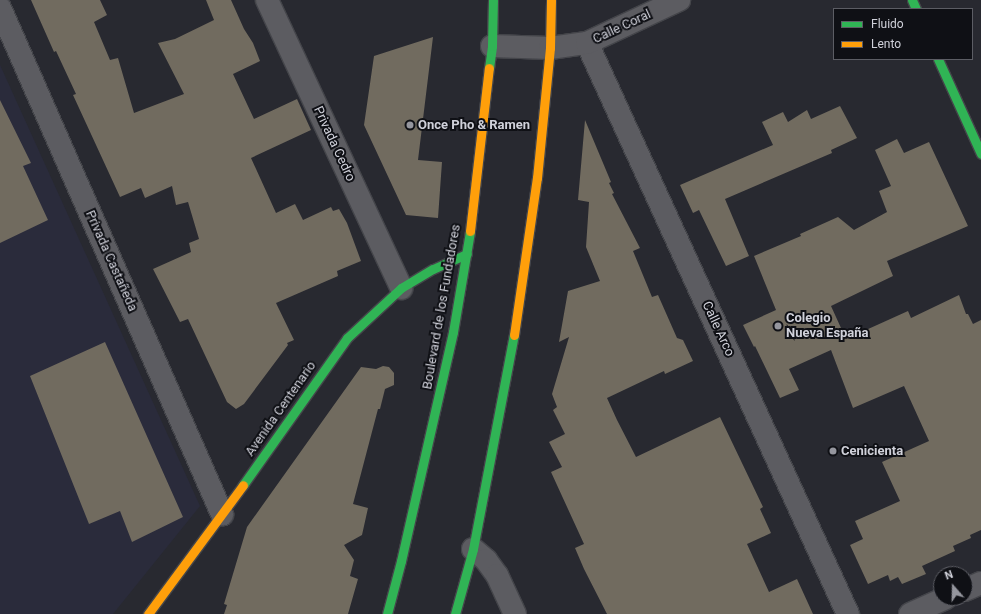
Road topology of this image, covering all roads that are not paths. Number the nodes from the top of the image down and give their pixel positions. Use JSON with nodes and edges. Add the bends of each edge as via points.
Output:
{"nodes":[{"id":1,"x":267,"y":0,"type":"edge"},
{"id":2,"x":493,"y":0,"type":"edge"},
{"id":3,"x":551,"y":0,"type":"edge"},
{"id":4,"x":679,"y":0,"type":"edge"},
{"id":5,"x":0,"y":8,"type":"edge"},
{"id":6,"x":587,"y":43,"type":"junction"},
{"id":7,"x":492,"y":46,"type":"junction"},
{"id":8,"x":550,"y":48,"type":"junction"},
{"id":9,"x":938,"y":60,"type":"edge"},
{"id":10,"x":981,"y":154,"type":"edge"},
{"id":11,"x":467,"y":254,"type":"junction"},
{"id":12,"x":401,"y":288,"type":"junction"},
{"id":13,"x":222,"y":514,"type":"junction"},
{"id":14,"x":473,"y":549,"type":"junction"},
{"id":15,"x":933,"y":604,"type":"edge"},
{"id":16,"x":148,"y":614,"type":"edge"},
{"id":17,"x":387,"y":614,"type":"edge"},
{"id":18,"x":455,"y":614,"type":"edge"},
{"id":19,"x":515,"y":614,"type":"edge"},
{"id":20,"x":848,"y":614,"type":"edge"},
{"id":21,"x":910,"y":614,"type":"edge"}],
"edges":[{"from":1,"to":12,"type":"street","name":"Privada Cedro"},
{"from":2,"to":7,"type":"main road","name":"Boulevard de los Fundadores"},
{"from":3,"to":8,"type":"main road"},
{"from":4,"to":6,"type":"street","name":"Calle Coral"},
{"from":5,"to":13,"type":"street","name":"Privada Castañeda"},
{"from":6,"to":8,"type":"street","name":"Calle Coral"},
{"from":6,"to":20,"type":"street","name":"Calle Arco"},
{"from":7,"to":8,"type":"street","name":"Calle Coral"},
{"from":7,"to":11,"type":"main road","name":"Boulevard de los Fundadores"},
{"from":8,"to":14,"type":"main road","via":[[537,178],[518,312]]},
{"from":9,"to":10,"type":"main road"},
{"from":11,"to":12,"type":"main road","name":"Avenida Centenario","via":[[433,269]]},
{"from":11,"to":17,"type":"main road","name":"Boulevard de los Fundadores","via":[[453,332]]},
{"from":12,"to":13,"type":"main road","name":"Avenida Centenario","via":[[347,338]]},
{"from":13,"to":16,"type":"main road","name":"Avenida Centenario"},
{"from":14,"to":18,"type":"main road"},
{"from":14,"to":19,"type":"street","via":[[486,560],[497,575]]},
{"from":15,"to":21,"type":"street"}]}
